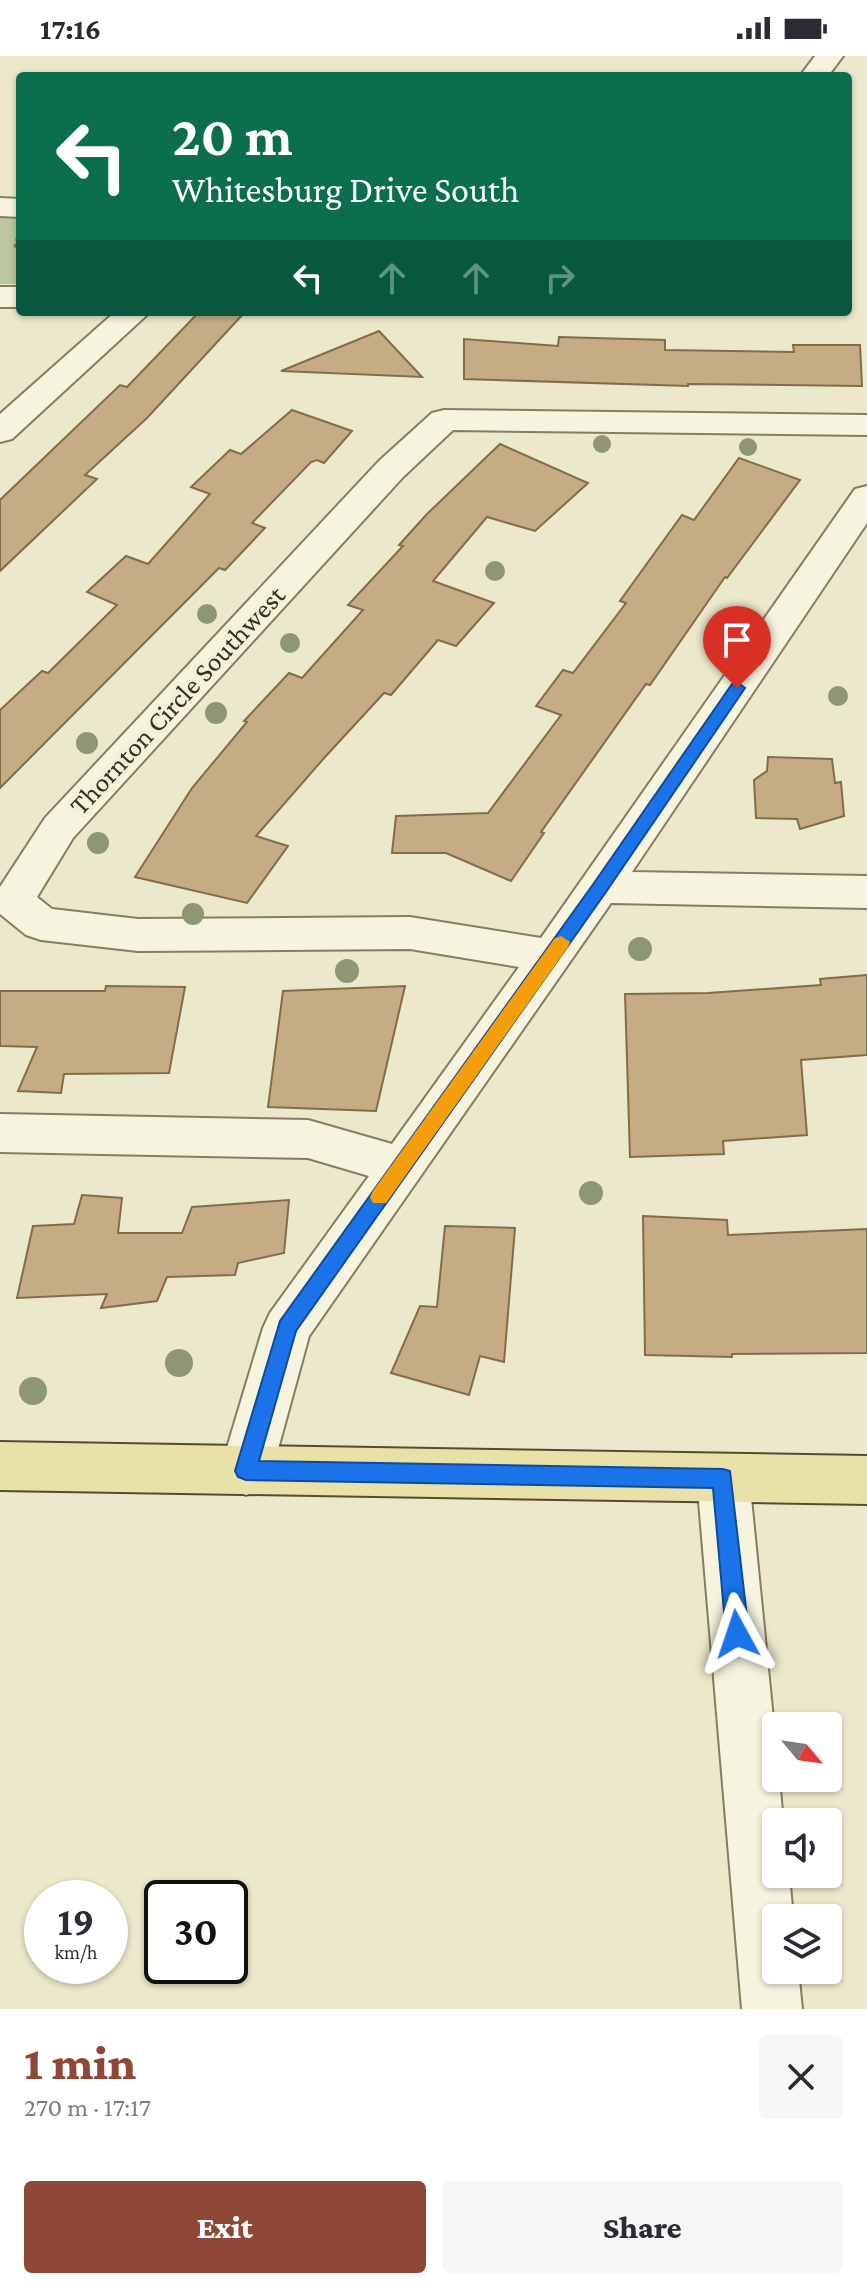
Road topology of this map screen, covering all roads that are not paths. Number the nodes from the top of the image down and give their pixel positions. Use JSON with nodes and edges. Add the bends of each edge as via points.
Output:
{"nodes":[{"id":1,"x":130,"y":316,"type":"edge"},
{"id":2,"x":867,"y":425,"type":"edge"},
{"id":3,"x":0,"y":432,"type":"edge"},
{"id":4,"x":867,"y":497,"type":"edge"},
{"id":5,"x":600,"y":887,"type":"junction"},
{"id":6,"x":867,"y":892,"type":"edge"},
{"id":7,"x":551,"y":956,"type":"junction"},
{"id":8,"x":0,"y":1133,"type":"edge"},
{"id":9,"x":402,"y":1166,"type":"junction"},
{"id":10,"x":0,"y":1466,"type":"edge"},
{"id":11,"x":246,"y":1471,"type":"junction"},
{"id":12,"x":723,"y":1478,"type":"junction"},
{"id":13,"x":867,"y":1480,"type":"edge"},
{"id":14,"x":772,"y":2009,"type":"edge"}],
"edges":[{"from":1,"to":3,"type":"street"},
{"from":2,"to":7,"type":"street","name":"Thornton Circle Southwest","via":[[444,420],[391,469],[59,828],[13,901],[41,924],[138,935],[410,933]]},
{"from":4,"to":5,"type":"street"},
{"from":5,"to":6,"type":"street"},
{"from":5,"to":7,"type":"street"},
{"from":7,"to":9,"type":"street"},
{"from":8,"to":9,"type":"street","via":[[308,1139]]},
{"from":9,"to":11,"type":"street","via":[[287,1328]]},
{"from":10,"to":11,"type":"main road"},
{"from":11,"to":12,"type":"main road"},
{"from":12,"to":13,"type":"main road"},
{"from":12,"to":14,"type":"street"}]}
